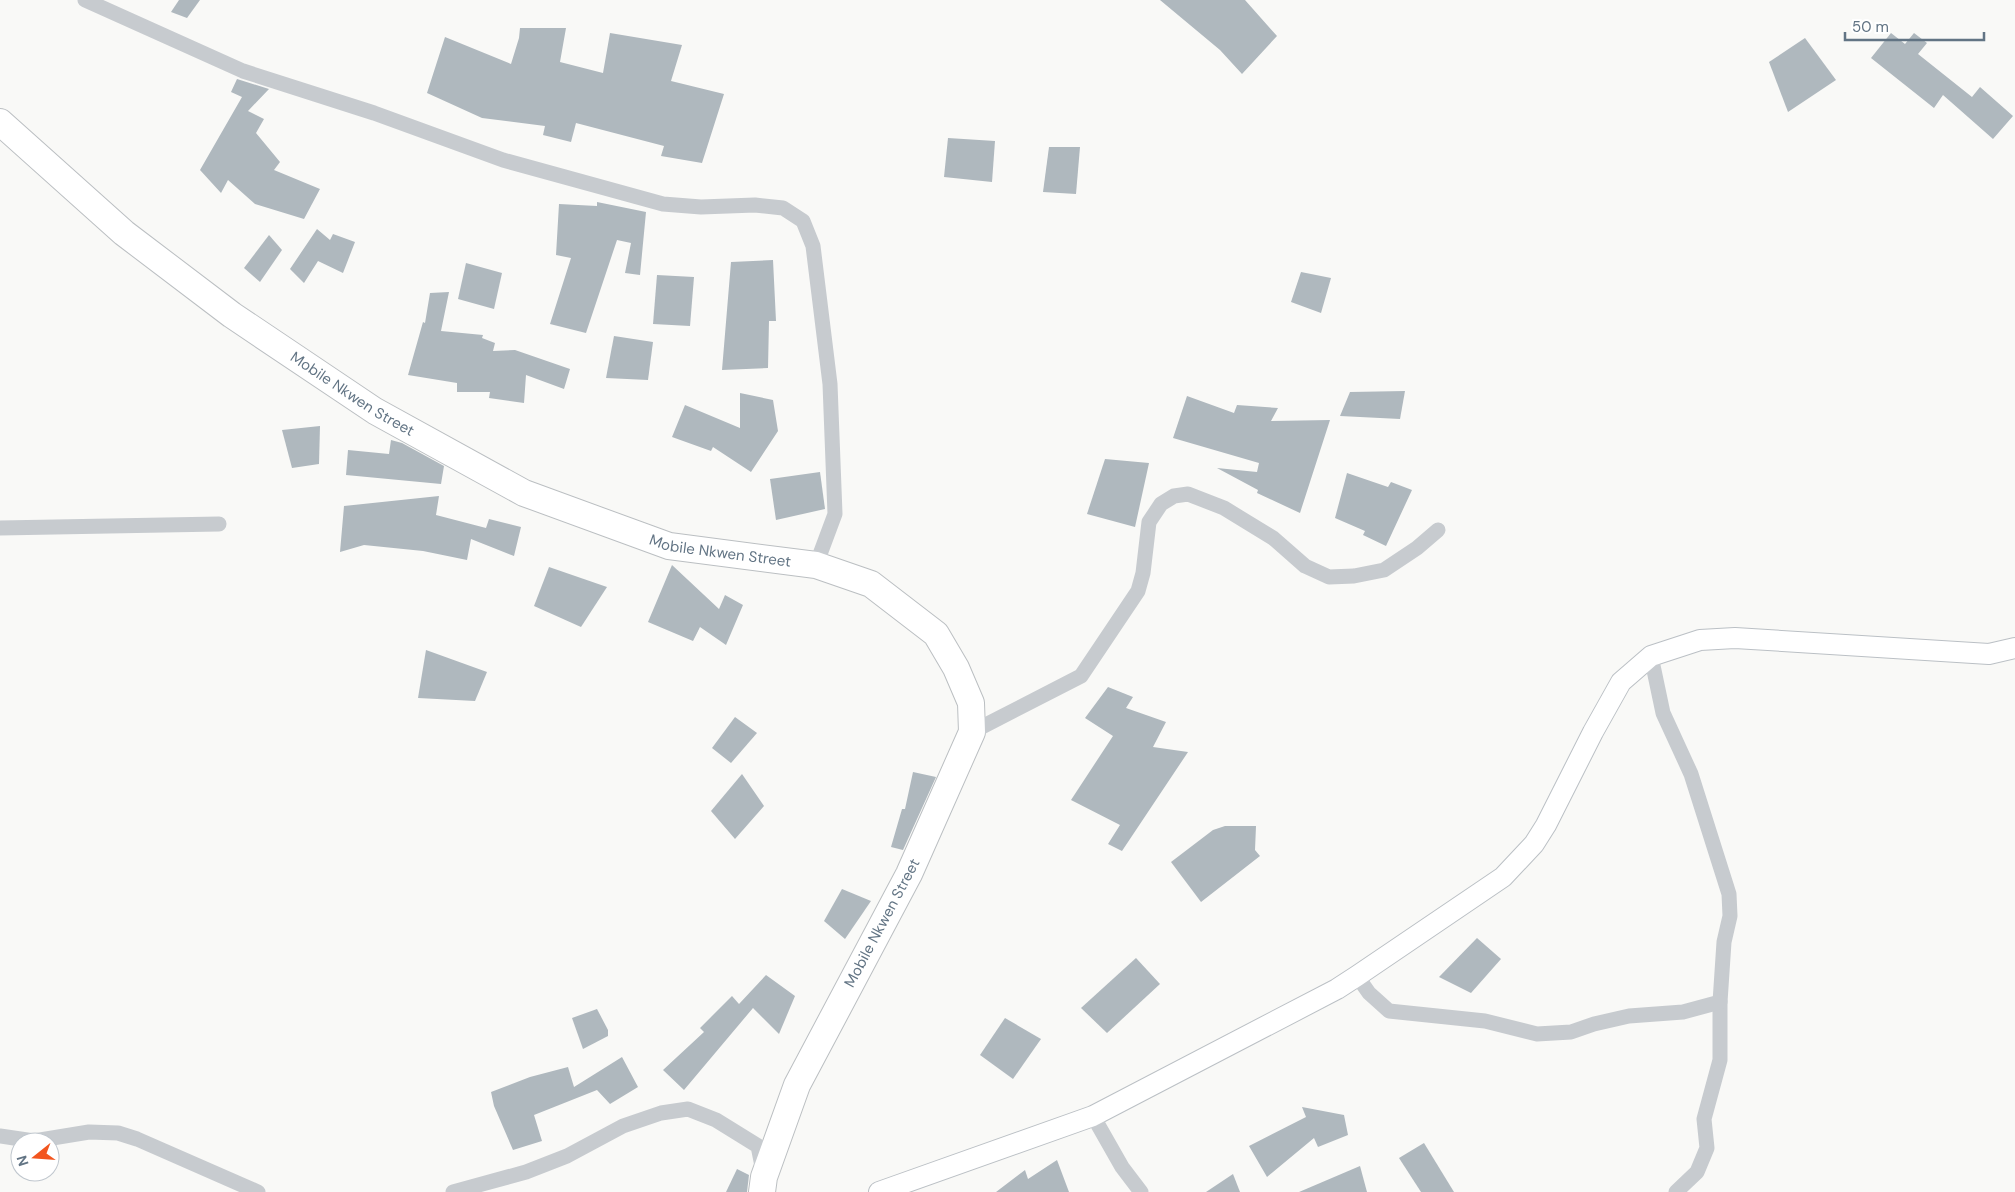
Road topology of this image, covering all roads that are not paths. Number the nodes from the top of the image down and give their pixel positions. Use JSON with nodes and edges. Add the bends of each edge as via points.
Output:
{"nodes":[{"id":1,"x":85,"y":0,"type":"edge"},
{"id":2,"x":0,"y":122,"type":"edge"},
{"id":3,"x":220,"y":524,"type":"dead end"},
{"id":4,"x":0,"y":528,"type":"edge"},
{"id":5,"x":1438,"y":530,"type":"dead end"},
{"id":6,"x":816,"y":565,"type":"junction"},
{"id":7,"x":2015,"y":648,"type":"edge"},
{"id":8,"x":1650,"y":656,"type":"junction"},
{"id":9,"x":972,"y":732,"type":"junction"},
{"id":10,"x":1357,"y":976,"type":"junction"},
{"id":11,"x":1720,"y":1002,"type":"junction"},
{"id":12,"x":1093,"y":1116,"type":"junction"},
{"id":13,"x":0,"y":1136,"type":"edge"},
{"id":14,"x":763,"y":1184,"type":"edge"},
{"id":15,"x":258,"y":1192,"type":"edge"},
{"id":16,"x":453,"y":1192,"type":"edge"},
{"id":17,"x":879,"y":1192,"type":"edge"},
{"id":18,"x":1141,"y":1192,"type":"edge"},
{"id":19,"x":1676,"y":1192,"type":"edge"}],
"edges":[{"from":1,"to":6,"type":"street","via":[[243,71],[374,113],[503,160],[663,204],[783,208],[803,221],[813,246],[830,384],[835,514]]},
{"from":2,"to":6,"type":"highway","name":"Mobile Nkwen Street","via":[[124,233],[232,316],[375,411],[524,493],[669,546]]},
{"from":3,"to":4,"type":"street"},
{"from":5,"to":9,"type":"street","via":[[1384,570],[1329,577],[1305,566],[1273,538],[1224,508],[1188,494],[1174,496],[1161,504],[1149,522],[1138,591],[1081,676]]},
{"from":6,"to":9,"type":"highway","name":"Mobile Nkwen Street","via":[[871,584],[936,634],[971,703]]},
{"from":7,"to":8,"type":"street","via":[[1988,654],[1735,638],[1700,640]]},
{"from":8,"to":10,"type":"street","via":[[1622,682],[1534,844],[1503,877]]},
{"from":8,"to":11,"type":"street","via":[[1663,713],[1691,774],[1729,894],[1730,916],[1724,942]]},
{"from":9,"to":14,"type":"highway","name":"Mobile Nkwen Street","via":[[909,874],[797,1085]]},
{"from":10,"to":11,"type":"street","via":[[1369,993],[1389,1011],[1485,1021],[1537,1034],[1571,1032],[1629,1016],[1683,1012]]},
{"from":10,"to":12,"type":"street"},
{"from":11,"to":19,"type":"street","via":[[1720,1060],[1704,1119],[1707,1148],[1697,1172]]},
{"from":12,"to":17,"type":"street"},
{"from":12,"to":18,"type":"street","via":[[1122,1167]]},
{"from":13,"to":15,"type":"street","via":[[34,1142],[89,1132],[118,1133]]},
{"from":14,"to":16,"type":"street","via":[[758,1146],[716,1120],[688,1109],[661,1113],[623,1126],[567,1156],[526,1172]]}]}
